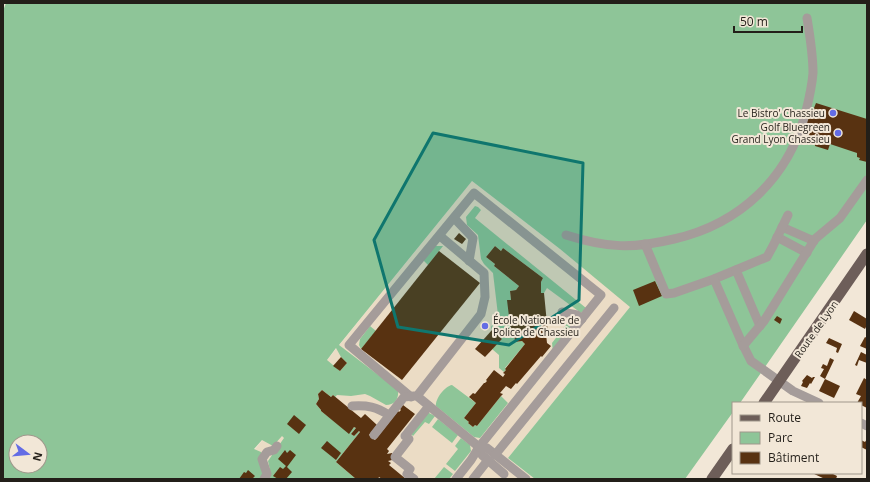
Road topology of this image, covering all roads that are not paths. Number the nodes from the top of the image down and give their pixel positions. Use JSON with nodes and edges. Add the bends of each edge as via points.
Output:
{"nodes":[{"id":1,"x":807,"y":18,"type":"dead end"},
{"id":2,"x":867,"y":180,"type":"edge"},
{"id":3,"x":788,"y":215,"type":"dead end"},
{"id":4,"x":454,"y":218,"type":"junction"},
{"id":5,"x":782,"y":227,"type":"junction"},
{"id":6,"x":566,"y":235,"type":"dead end"},
{"id":7,"x":440,"y":236,"type":"junction"},
{"id":8,"x":777,"y":237,"type":"junction"},
{"id":9,"x":814,"y":242,"type":"junction"},
{"id":10,"x":645,"y":244,"type":"junction"},
{"id":11,"x":807,"y":253,"type":"junction"},
{"id":12,"x":867,"y":254,"type":"edge"},
{"id":13,"x":469,"y":261,"type":"junction"},
{"id":14,"x":736,"y":270,"type":"junction"},
{"id":15,"x":714,"y":279,"type":"junction"},
{"id":16,"x":614,"y":308,"type":"dead end"},
{"id":17,"x":562,"y":312,"type":"dead end"},
{"id":18,"x":582,"y":319,"type":"junction"},
{"id":19,"x":760,"y":326,"type":"junction"},
{"id":20,"x":743,"y":346,"type":"junction"},
{"id":21,"x":780,"y":381,"type":"junction"},
{"id":22,"x":414,"y":396,"type":"junction"},
{"id":23,"x":765,"y":402,"type":"edge"},
{"id":24,"x":817,"y":402,"type":"edge"},
{"id":25,"x":352,"y":406,"type":"dead end"},
{"id":26,"x":429,"y":406,"type":"junction"},
{"id":27,"x":390,"y":415,"type":"junction"},
{"id":28,"x":374,"y":436,"type":"dead end"},
{"id":29,"x":277,"y":446,"type":"dead end"},
{"id":30,"x":479,"y":447,"type":"junction"},
{"id":31,"x":732,"y":449,"type":"edge"},
{"id":32,"x":491,"y":457,"type":"junction"},
{"id":33,"x":510,"y":467,"type":"junction"},
{"id":34,"x":502,"y":477,"type":"edge"},
{"id":35,"x":264,"y":479,"type":"edge"},
{"id":36,"x":414,"y":479,"type":"edge"},
{"id":37,"x":456,"y":479,"type":"edge"},
{"id":38,"x":473,"y":479,"type":"edge"},
{"id":39,"x":526,"y":479,"type":"edge"},
{"id":40,"x":712,"y":479,"type":"edge"}],
"edges":[{"from":1,"to":10,"type":"street","via":[[813,73],[810,95],[798,139],[774,178],[744,208],[722,222],[694,234]]},
{"from":2,"to":9,"type":"street","via":[[840,218]]},
{"from":3,"to":5,"type":"street"},
{"from":4,"to":7,"type":"street"},
{"from":4,"to":13,"type":"street","via":[[473,238]]},
{"from":4,"to":18,"type":"street","via":[[474,193],[601,295]]},
{"from":5,"to":8,"type":"street"},
{"from":5,"to":9,"type":"street"},
{"from":6,"to":10,"type":"street","via":[[612,246]]},
{"from":7,"to":13,"type":"street"},
{"from":7,"to":22,"type":"street","via":[[349,345]]},
{"from":8,"to":11,"type":"street"},
{"from":8,"to":14,"type":"street","via":[[767,257]]},
{"from":9,"to":11,"type":"street"},
{"from":10,"to":15,"type":"street","via":[[666,294]]},
{"from":11,"to":19,"type":"street"},
{"from":12,"to":21,"type":"main road","name":"Route de Lyon"},
{"from":13,"to":22,"type":"street","via":[[484,273],[485,298],[481,314]]},
{"from":14,"to":15,"type":"street"},
{"from":14,"to":19,"type":"street"},
{"from":15,"to":20,"type":"street"},
{"from":16,"to":32,"type":"street"},
{"from":17,"to":18,"type":"street","via":[[577,315]]},
{"from":18,"to":30,"type":"street"},
{"from":19,"to":20,"type":"street"},
{"from":20,"to":21,"type":"street","via":[[751,361]]},
{"from":21,"to":23,"type":"main road","name":"Route de Lyon"},
{"from":21,"to":24,"type":"street"},
{"from":22,"to":26,"type":"street"},
{"from":22,"to":27,"type":"street","via":[[404,397]]},
{"from":25,"to":27,"type":"street","via":[[380,409]]},
{"from":26,"to":30,"type":"street"},
{"from":26,"to":36,"type":"street","via":[[405,436],[409,439],[395,457],[410,469],[407,474]]},
{"from":27,"to":28,"type":"street"},
{"from":29,"to":35,"type":"street","via":[[267,452],[262,459],[267,474]]},
{"from":30,"to":32,"type":"street","via":[[482,455]]},
{"from":30,"to":37,"type":"street"},
{"from":31,"to":40,"type":"main road"},
{"from":32,"to":33,"type":"street"},
{"from":32,"to":34,"type":"street"},
{"from":32,"to":38,"type":"street"},
{"from":33,"to":34,"type":"street"},
{"from":33,"to":39,"type":"street"}]}
